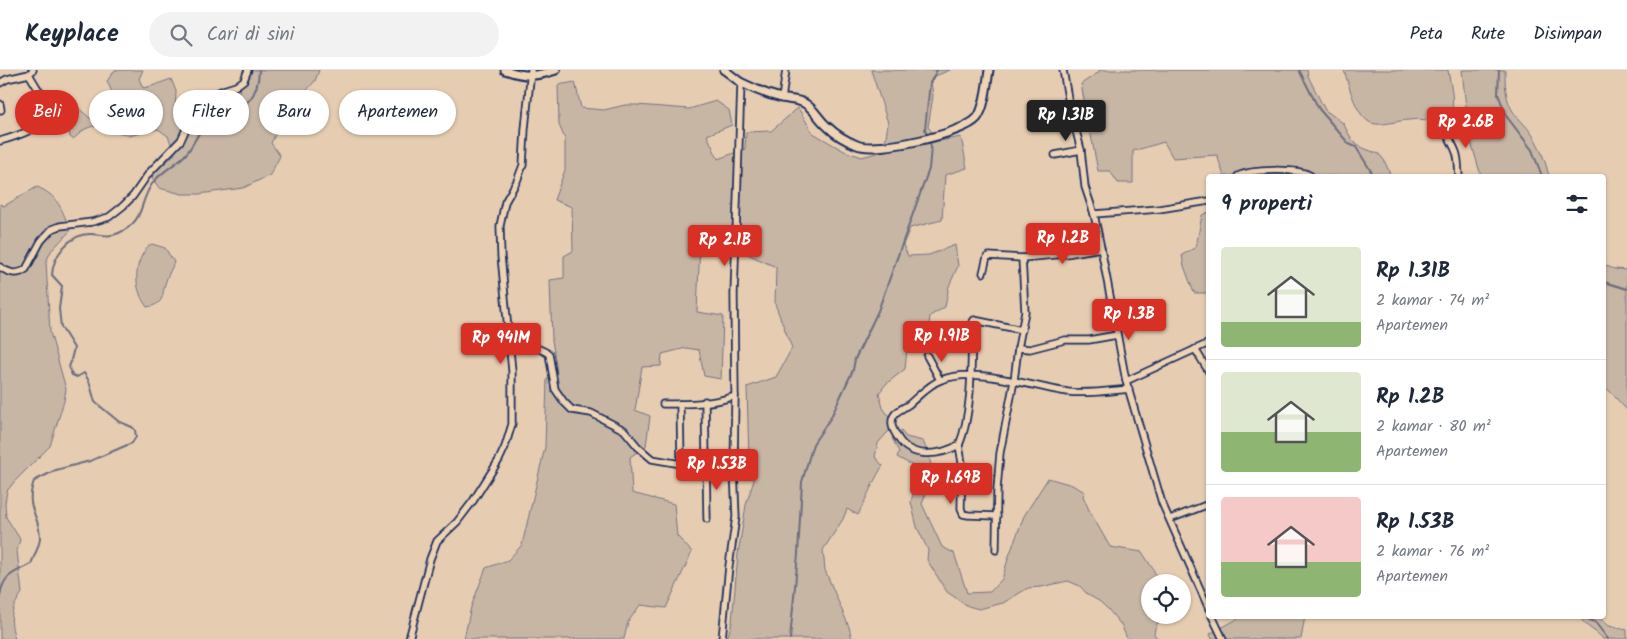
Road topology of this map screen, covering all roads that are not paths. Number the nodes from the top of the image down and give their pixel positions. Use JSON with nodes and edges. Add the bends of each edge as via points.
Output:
{"nodes":[{"id":1,"x":248,"y":70,"type":"edge"},
{"id":2,"x":505,"y":70,"type":"edge"},
{"id":3,"x":556,"y":70,"type":"edge"},
{"id":4,"x":786,"y":70,"type":"edge"},
{"id":5,"x":989,"y":70,"type":"edge"},
{"id":6,"x":1063,"y":70,"type":"edge"},
{"id":7,"x":727,"y":71,"type":"edge"},
{"id":8,"x":31,"y":72,"type":"edge"},
{"id":9,"x":531,"y":73,"type":"edge"},
{"id":10,"x":0,"y":83,"type":"edge"},
{"id":11,"x":741,"y":83,"type":"junction"},
{"id":12,"x":782,"y":98,"type":"junction"},
{"id":13,"x":1446,"y":122,"type":"dead end"},
{"id":14,"x":0,"y":141,"type":"edge"},
{"id":15,"x":1081,"y":150,"type":"junction"},
{"id":16,"x":1055,"y":155,"type":"dead end"},
{"id":17,"x":1242,"y":174,"type":"edge"},
{"id":18,"x":1308,"y":174,"type":"edge"},
{"id":19,"x":1459,"y":174,"type":"edge"},
{"id":20,"x":1206,"y":202,"type":"edge"},
{"id":21,"x":1094,"y":214,"type":"junction"},
{"id":22,"x":1101,"y":248,"type":"junction"},
{"id":23,"x":1022,"y":258,"type":"junction"},
{"id":24,"x":0,"y":268,"type":"edge"},
{"id":25,"x":983,"y":274,"type":"dead end"},
{"id":26,"x":1149,"y":309,"type":"dead end"},
{"id":27,"x":1113,"y":316,"type":"junction"},
{"id":28,"x":1022,"y":330,"type":"junction"},
{"id":29,"x":1117,"y":335,"type":"junction"},
{"id":30,"x":1206,"y":344,"type":"edge"},
{"id":31,"x":510,"y":346,"type":"junction"},
{"id":32,"x":1018,"y":348,"type":"junction"},
{"id":33,"x":1195,"y":349,"type":"junction"},
{"id":34,"x":927,"y":356,"type":"dead end"},
{"id":35,"x":1206,"y":367,"type":"edge"},
{"id":36,"x":970,"y":375,"type":"junction"},
{"id":37,"x":940,"y":380,"type":"junction"},
{"id":38,"x":1014,"y":381,"type":"junction"},
{"id":39,"x":1126,"y":381,"type":"junction"},
{"id":40,"x":1129,"y":389,"type":"junction"},
{"id":41,"x":735,"y":396,"type":"junction"},
{"id":42,"x":705,"y":402,"type":"junction"},
{"id":43,"x":663,"y":404,"type":"dead end"},
{"id":44,"x":680,"y":404,"type":"junction"},
{"id":45,"x":959,"y":445,"type":"junction"},
{"id":46,"x":734,"y":462,"type":"junction"},
{"id":47,"x":706,"y":463,"type":"junction"},
{"id":48,"x":681,"y":464,"type":"junction"},
{"id":49,"x":1206,"y":505,"type":"edge"},
{"id":50,"x":997,"y":516,"type":"junction"},
{"id":51,"x":707,"y":520,"type":"dead end"},
{"id":52,"x":1170,"y":520,"type":"junction"},
{"id":53,"x":996,"y":550,"type":"dead end"},
{"id":54,"x":1206,"y":602,"type":"edge"},
{"id":55,"x":1213,"y":619,"type":"edge"},
{"id":56,"x":408,"y":639,"type":"edge"},
{"id":57,"x":722,"y":639,"type":"edge"},
{"id":58,"x":1223,"y":639,"type":"edge"}],
"edges":[{"from":1,"to":24,"type":"street","via":[[244,80],[236,86],[204,100],[195,109],[181,140],[123,206],[92,222],[52,229],[22,272],[10,273]]},
{"from":2,"to":9,"type":"street","via":[[519,75]]},
{"from":3,"to":9,"type":"street"},
{"from":4,"to":12,"type":"street"},
{"from":5,"to":12,"type":"street","via":[[982,108],[973,122],[938,136],[887,147],[859,146],[827,127],[804,103]]},
{"from":6,"to":15,"type":"street"},
{"from":7,"to":11,"type":"street"},
{"from":8,"to":10,"type":"street"},
{"from":8,"to":14,"type":"street","via":[[38,89],[48,99],[53,115],[19,135]]},
{"from":9,"to":31,"type":"street","via":[[523,164],[505,202],[500,226]]},
{"from":11,"to":12,"type":"street"},
{"from":11,"to":41,"type":"street","via":[[734,294]]},
{"from":13,"to":19,"type":"street","via":[[1449,141],[1456,152]]},
{"from":15,"to":16,"type":"street"},
{"from":15,"to":21,"type":"street","via":[[1086,188]]},
{"from":17,"to":18,"type":"street","via":[[1275,171]]},
{"from":20,"to":21,"type":"street","via":[[1158,210]]},
{"from":21,"to":22,"type":"street"},
{"from":22,"to":23,"type":"street"},
{"from":22,"to":27,"type":"street"},
{"from":23,"to":25,"type":"street","via":[[987,257]]},
{"from":23,"to":28,"type":"street","via":[[1025,312]]},
{"from":26,"to":27,"type":"street"},
{"from":27,"to":29,"type":"street"},
{"from":28,"to":32,"type":"street"},
{"from":28,"to":36,"type":"street","via":[[974,320]]},
{"from":29,"to":32,"type":"street","via":[[1065,340],[1030,349]]},
{"from":29,"to":39,"type":"street"},
{"from":30,"to":33,"type":"street"},
{"from":31,"to":48,"type":"street","via":[[528,345],[549,354],[555,389],[572,410],[591,413],[624,430],[652,459]]},
{"from":31,"to":56,"type":"street","via":[[510,436],[473,501],[437,541]]},
{"from":32,"to":38,"type":"street"},
{"from":33,"to":35,"type":"street"},
{"from":33,"to":39,"type":"street"},
{"from":34,"to":37,"type":"street"},
{"from":36,"to":37,"type":"street"},
{"from":36,"to":38,"type":"street"},
{"from":36,"to":45,"type":"street","via":[[967,416]]},
{"from":37,"to":45,"type":"street","via":[[895,413],[893,431],[902,445],[919,453]]},
{"from":38,"to":40,"type":"street","via":[[1070,392]]},
{"from":38,"to":50,"type":"street","via":[[1000,453]]},
{"from":39,"to":40,"type":"street"},
{"from":40,"to":52,"type":"street","via":[[1149,463]]},
{"from":41,"to":42,"type":"street"},
{"from":41,"to":46,"type":"street"},
{"from":42,"to":44,"type":"street"},
{"from":42,"to":47,"type":"street"},
{"from":43,"to":44,"type":"street"},
{"from":44,"to":48,"type":"street"},
{"from":45,"to":50,"type":"street","via":[[963,514]]},
{"from":46,"to":47,"type":"street"},
{"from":46,"to":57,"type":"street","via":[[736,517]]},
{"from":47,"to":48,"type":"street"},
{"from":47,"to":51,"type":"street"},
{"from":49,"to":52,"type":"street"},
{"from":50,"to":53,"type":"street"},
{"from":52,"to":54,"type":"street"},
{"from":55,"to":58,"type":"street"}]}
